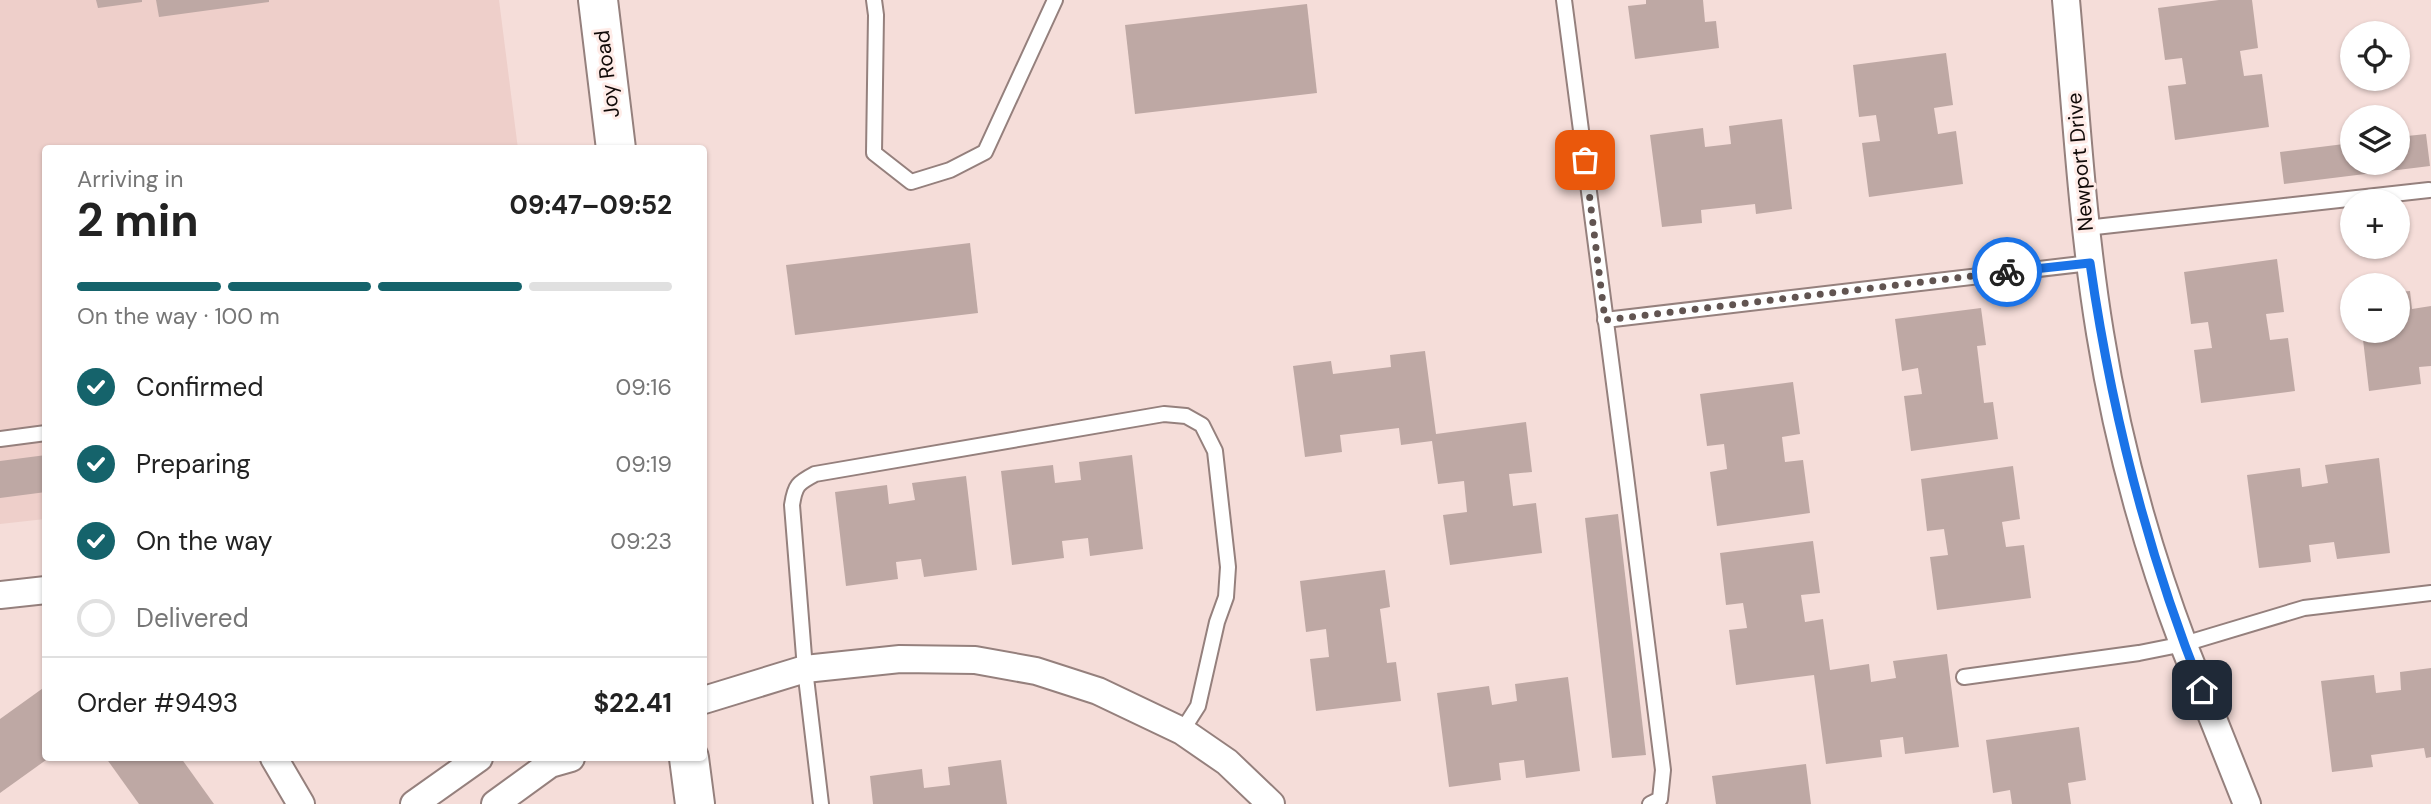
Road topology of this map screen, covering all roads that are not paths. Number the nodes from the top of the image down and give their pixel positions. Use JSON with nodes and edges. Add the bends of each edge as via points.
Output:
{"nodes":[{"id":1,"x":598,"y":0,"type":"edge"},
{"id":2,"x":874,"y":0,"type":"edge"},
{"id":3,"x":1055,"y":0,"type":"edge"},
{"id":4,"x":1564,"y":0,"type":"edge"},
{"id":5,"x":2066,"y":0,"type":"edge"},
{"id":6,"x":616,"y":145,"type":"edge"},
{"id":7,"x":2429,"y":190,"type":"dead end"},
{"id":8,"x":2086,"y":228,"type":"junction"},
{"id":9,"x":2090,"y":263,"type":"junction"},
{"id":10,"x":1605,"y":320,"type":"junction"},
{"id":11,"x":42,"y":434,"type":"edge"},
{"id":12,"x":0,"y":439,"type":"edge"},
{"id":13,"x":42,"y":590,"type":"edge"},
{"id":14,"x":2431,"y":593,"type":"edge"},
{"id":15,"x":0,"y":595,"type":"edge"},
{"id":16,"x":2183,"y":644,"type":"junction"},
{"id":17,"x":805,"y":669,"type":"junction"},
{"id":18,"x":1964,"y":677,"type":"dead end"},
{"id":19,"x":707,"y":699,"type":"edge"},
{"id":20,"x":1182,"y":731,"type":"junction"},
{"id":21,"x":276,"y":761,"type":"edge"},
{"id":22,"x":475,"y":761,"type":"edge"},
{"id":23,"x":560,"y":761,"type":"edge"},
{"id":24,"x":689,"y":761,"type":"edge"},
{"id":25,"x":302,"y":804,"type":"edge"},
{"id":26,"x":414,"y":804,"type":"edge"},
{"id":27,"x":495,"y":804,"type":"edge"},
{"id":28,"x":695,"y":804,"type":"edge"},
{"id":29,"x":821,"y":804,"type":"edge"},
{"id":30,"x":1271,"y":804,"type":"edge"},
{"id":31,"x":1650,"y":804,"type":"edge"},
{"id":32,"x":2247,"y":804,"type":"edge"}],
"edges":[{"from":1,"to":6,"type":"street","name":"Joy Road"},
{"from":2,"to":3,"type":"lane","via":[[874,153],[911,182],[950,170],[985,152]]},
{"from":4,"to":10,"type":"lane"},
{"from":5,"to":8,"type":"street","name":"Newport Drive"},
{"from":7,"to":8,"type":"lane"},
{"from":8,"to":9,"type":"street","name":"Newport Drive"},
{"from":9,"to":10,"type":"lane"},
{"from":9,"to":16,"type":"street","name":"Newport Drive","via":[[2122,442]]},
{"from":10,"to":31,"type":"lane","via":[[1663,770],[1660,799]]},
{"from":11,"to":12,"type":"lane"},
{"from":13,"to":15,"type":"street"},
{"from":14,"to":16,"type":"lane","via":[[2304,608]]},
{"from":16,"to":18,"type":"lane"},
{"from":16,"to":32,"type":"street","name":"Newport Drive"},
{"from":17,"to":19,"type":"street"},
{"from":17,"to":20,"type":"street","via":[[900,659],[975,660],[1036,671],[1098,691]]},
{"from":17,"to":20,"type":"lane","via":[[792,505],[799,483],[815,474],[1164,414],[1186,416],[1202,425],[1215,450],[1228,567],[1226,597],[1198,706]]},
{"from":17,"to":29,"type":"lane"},
{"from":20,"to":30,"type":"street","via":[[1227,762]]},
{"from":21,"to":25,"type":"street"},
{"from":22,"to":26,"type":"street"},
{"from":23,"to":27,"type":"street"},
{"from":24,"to":28,"type":"street"}]}
